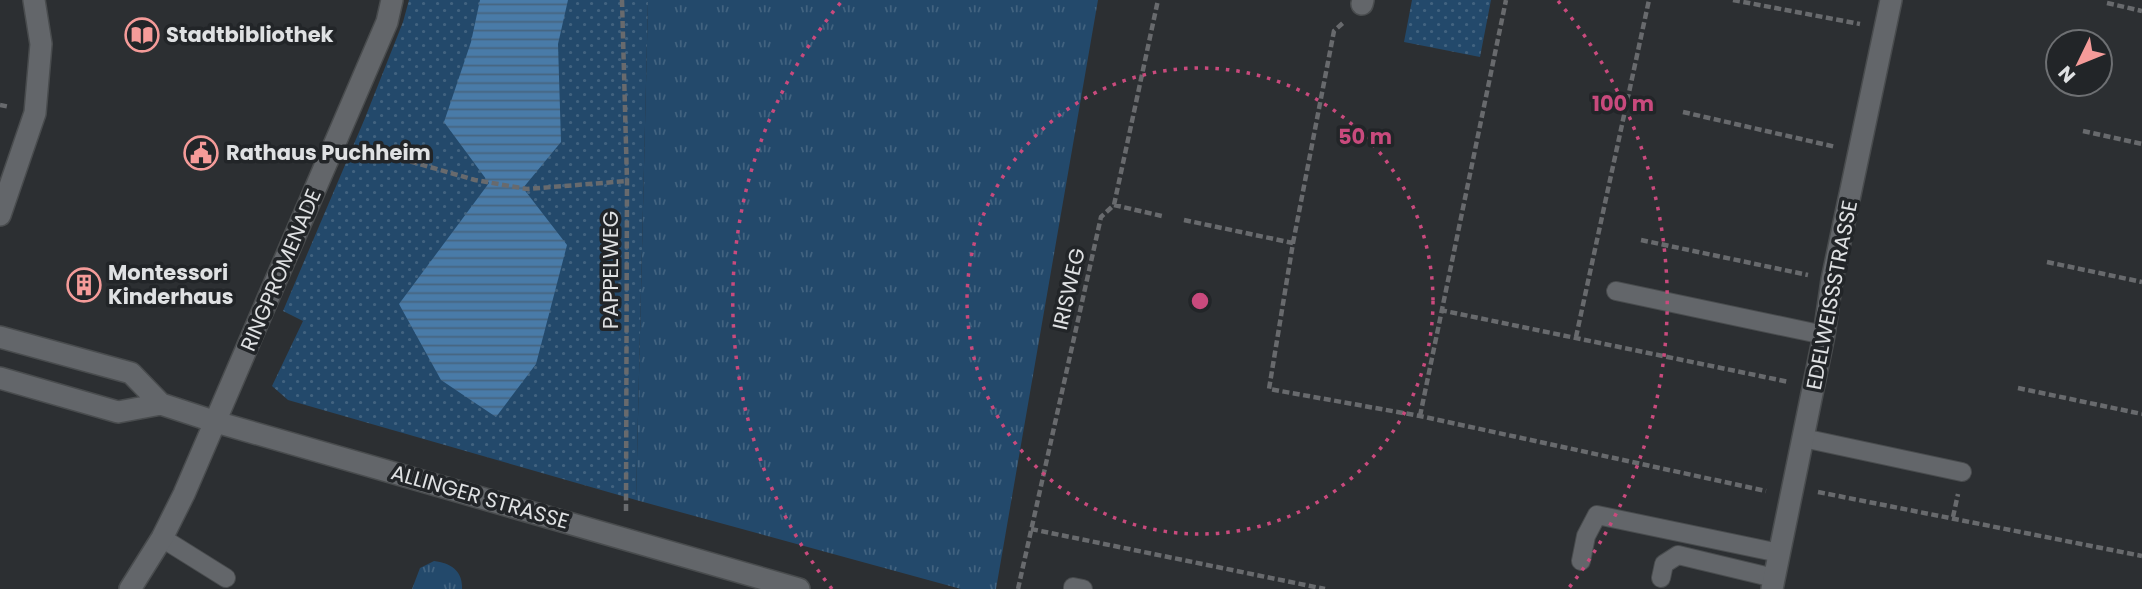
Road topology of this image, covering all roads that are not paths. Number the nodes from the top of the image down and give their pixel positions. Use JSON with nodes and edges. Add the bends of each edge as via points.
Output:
{"nodes":[{"id":1,"x":34,"y":0,"type":"edge"},
{"id":2,"x":392,"y":0,"type":"edge"},
{"id":3,"x":1891,"y":0,"type":"edge"},
{"id":4,"x":0,"y":215,"type":"edge"},
{"id":5,"x":1616,"y":291,"type":"dead end"},
{"id":6,"x":1824,"y":335,"type":"junction"},
{"id":7,"x":0,"y":337,"type":"edge"},
{"id":8,"x":0,"y":378,"type":"edge"},
{"id":9,"x":161,"y":404,"type":"junction"},
{"id":10,"x":216,"y":422,"type":"junction"},
{"id":11,"x":1803,"y":438,"type":"junction"},
{"id":12,"x":1962,"y":472,"type":"dead end"},
{"id":13,"x":162,"y":538,"type":"junction"},
{"id":14,"x":1779,"y":553,"type":"junction"},
{"id":15,"x":1581,"y":561,"type":"dead end"},
{"id":16,"x":226,"y":578,"type":"dead end"},
{"id":17,"x":1661,"y":578,"type":"dead end"},
{"id":18,"x":1773,"y":584,"type":"edge"},
{"id":19,"x":130,"y":589,"type":"edge"},
{"id":20,"x":799,"y":589,"type":"edge"},
{"id":21,"x":1073,"y":589,"type":"edge"},
{"id":22,"x":1083,"y":589,"type":"edge"}],
"edges":[{"from":1,"to":4,"type":"street","via":[[41,44],[35,113]]},
{"from":2,"to":10,"type":"street","name":"RINGPROMENADE","via":[[387,22]]},
{"from":3,"to":6,"type":"street","name":"EDELWEISSSTRASSE"},
{"from":5,"to":6,"type":"lane"},
{"from":6,"to":11,"type":"street","name":"EDELWEISSSTRASSE"},
{"from":7,"to":9,"type":"street","name":"ALLINGER STRASSE","via":[[131,373]]},
{"from":8,"to":9,"type":"street","name":"ALLINGER STRASSE","via":[[118,412]]},
{"from":9,"to":10,"type":"street","name":"ALLINGER STRASSE"},
{"from":10,"to":13,"type":"street","name":"RINGPROMENADE"},
{"from":10,"to":20,"type":"street","name":"ALLINGER STRASSE"},
{"from":11,"to":12,"type":"lane"},
{"from":11,"to":14,"type":"street","name":"EDELWEISSSTRASSE"},
{"from":13,"to":16,"type":"lane"},
{"from":13,"to":19,"type":"street","name":"RINGPROMENADE"},
{"from":14,"to":15,"type":"lane","via":[[1597,515]]},
{"from":14,"to":18,"type":"street","name":"EDELWEISSSTRASSE"},
{"from":17,"to":18,"type":"lane","via":[[1664,565],[1678,555]]},
{"from":21,"to":22,"type":"lane"}]}
